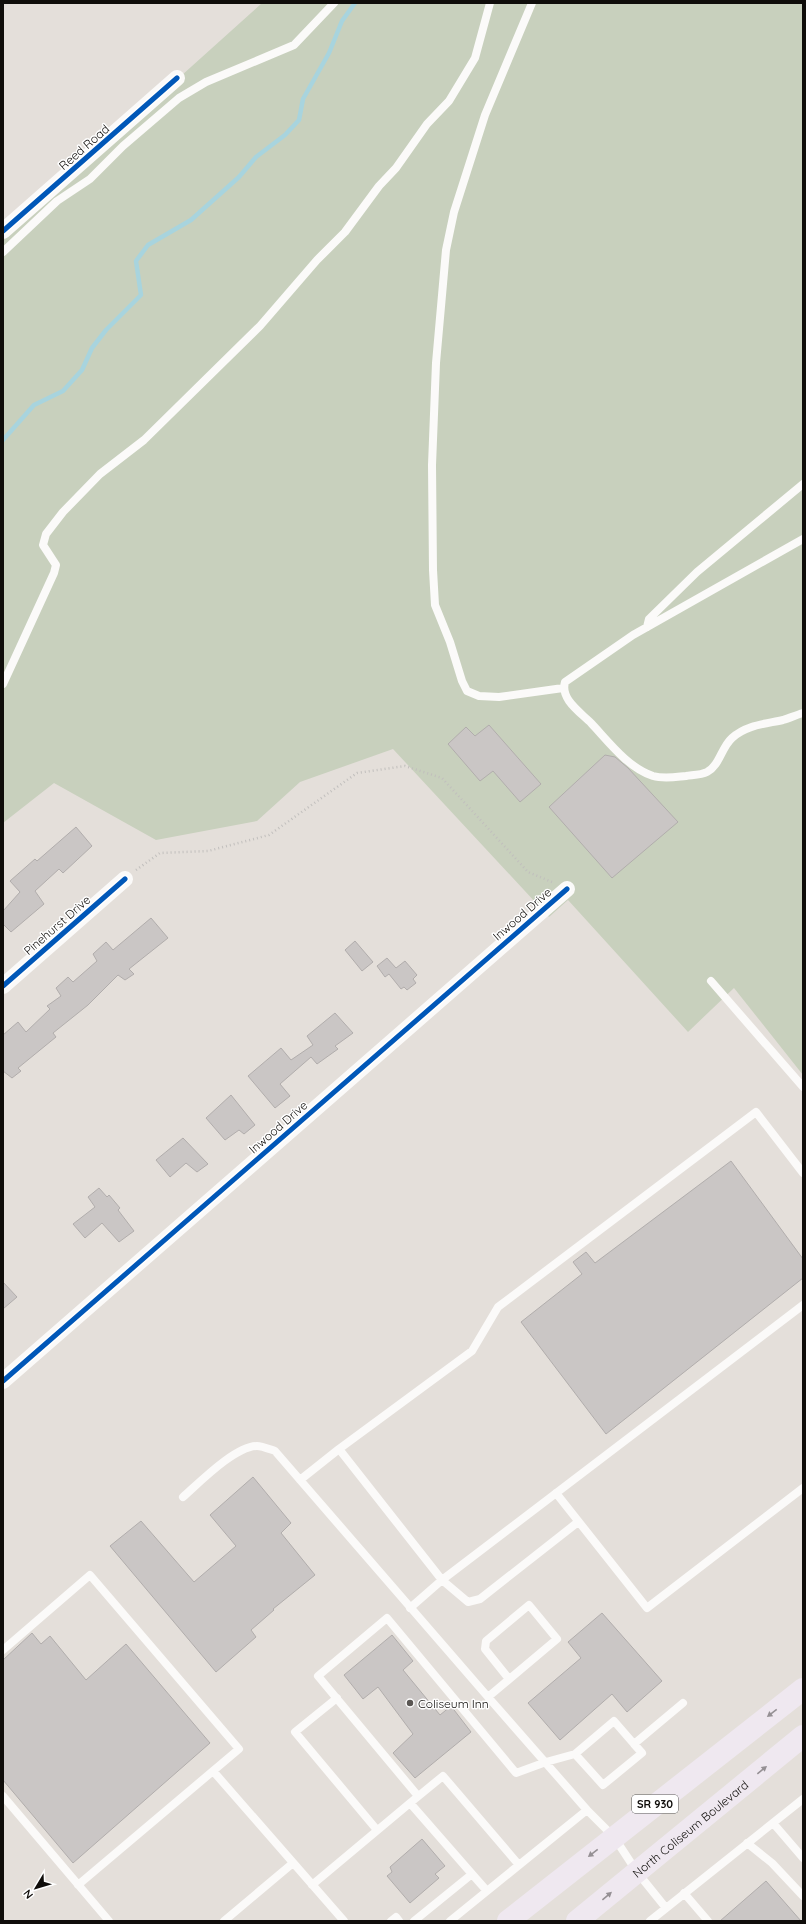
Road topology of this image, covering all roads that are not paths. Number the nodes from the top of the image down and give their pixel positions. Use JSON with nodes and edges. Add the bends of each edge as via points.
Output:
{"nodes":[{"id":1,"x":334,"y":3,"type":"edge"},
{"id":2,"x":490,"y":3,"type":"edge"},
{"id":3,"x":532,"y":3,"type":"edge"},
{"id":4,"x":177,"y":78,"type":"dead end"},
{"id":5,"x":3,"y":231,"type":"edge"},
{"id":6,"x":3,"y":252,"type":"edge"},
{"id":7,"x":803,"y":484,"type":"edge"},
{"id":8,"x":803,"y":539,"type":"edge"},
{"id":9,"x":647,"y":628,"type":"junction"},
{"id":10,"x":3,"y":684,"type":"edge"},
{"id":11,"x":563,"y":688,"type":"junction"},
{"id":12,"x":803,"y":713,"type":"edge"},
{"id":13,"x":125,"y":879,"type":"road end"},
{"id":14,"x":567,"y":889,"type":"road end"},
{"id":15,"x":711,"y":981,"type":"dead end"},
{"id":16,"x":3,"y":986,"type":"edge"},
{"id":17,"x":803,"y":1087,"type":"edge"},
{"id":18,"x":803,"y":1173,"type":"edge"},
{"id":19,"x":803,"y":1305,"type":"edge"},
{"id":20,"x":3,"y":1381,"type":"edge"},
{"id":21,"x":339,"y":1449,"type":"junction"},
{"id":22,"x":300,"y":1480,"type":"junction"},
{"id":23,"x":803,"y":1488,"type":"edge"},
{"id":24,"x":556,"y":1493,"type":"junction"},
{"id":25,"x":183,"y":1497,"type":"dead end"},
{"id":26,"x":578,"y":1522,"type":"junction"},
{"id":27,"x":442,"y":1580,"type":"junction"},
{"id":28,"x":410,"y":1608,"type":"junction"},
{"id":29,"x":3,"y":1650,"type":"edge"},
{"id":30,"x":509,"y":1679,"type":"junction"},
{"id":31,"x":803,"y":1689,"type":"edge"},
{"id":32,"x":488,"y":1697,"type":"junction"},
{"id":33,"x":337,"y":1698,"type":"junction"},
{"id":34,"x":683,"y":1703,"type":"dead end"},
{"id":35,"x":803,"y":1736,"type":"edge"},
{"id":36,"x":634,"y":1744,"type":"junction"},
{"id":37,"x":575,"y":1754,"type":"junction"},
{"id":38,"x":546,"y":1762,"type":"junction"},
{"id":39,"x":213,"y":1771,"type":"junction"},
{"id":40,"x":3,"y":1796,"type":"edge"},
{"id":41,"x":418,"y":1796,"type":"junction"},
{"id":42,"x":803,"y":1799,"type":"edge"},
{"id":43,"x":410,"y":1803,"type":"junction"},
{"id":44,"x":587,"y":1810,"type":"junction"},
{"id":45,"x":773,"y":1823,"type":"junction"},
{"id":46,"x":377,"y":1830,"type":"junction"},
{"id":47,"x":614,"y":1837,"type":"junction"},
{"id":48,"x":747,"y":1843,"type":"junction"},
{"id":49,"x":803,"y":1858,"type":"edge"},
{"id":50,"x":294,"y":1863,"type":"junction"},
{"id":51,"x":519,"y":1865,"type":"junction"},
{"id":52,"x":637,"y":1872,"type":"junction"},
{"id":53,"x":472,"y":1874,"type":"junction"},
{"id":54,"x":312,"y":1884,"type":"junction"},
{"id":55,"x":78,"y":1885,"type":"junction"},
{"id":56,"x":487,"y":1891,"type":"junction"},
{"id":57,"x":684,"y":1893,"type":"junction"},
{"id":58,"x":803,"y":1896,"type":"edge"},
{"id":59,"x":666,"y":1908,"type":"junction"},
{"id":60,"x":109,"y":1921,"type":"edge"},
{"id":61,"x":224,"y":1921,"type":"edge"},
{"id":62,"x":344,"y":1921,"type":"edge"},
{"id":63,"x":391,"y":1921,"type":"edge"},
{"id":64,"x":399,"y":1921,"type":"edge"},
{"id":65,"x":414,"y":1921,"type":"edge"},
{"id":66,"x":450,"y":1921,"type":"edge"},
{"id":67,"x":508,"y":1921,"type":"edge"},
{"id":68,"x":577,"y":1921,"type":"edge"},
{"id":69,"x":650,"y":1921,"type":"edge"},
{"id":70,"x":708,"y":1921,"type":"edge"}],
"edges":[{"from":1,"to":6,"type":"lane","via":[[294,45],[206,82],[180,98],[123,146],[90,179],[57,201]]},
{"from":2,"to":10,"type":"lane","via":[[475,58],[449,101],[427,124],[345,232],[260,326],[144,440],[100,474],[63,512],[46,534],[44,545],[56,565],[54,573]]},
{"from":3,"to":11,"type":"lane","via":[[485,115],[454,212],[446,250],[436,363],[432,457],[433,570],[435,605],[467,691],[480,696],[499,697]]},
{"from":4,"to":5,"type":"street","name":"Reed Road"},
{"from":7,"to":9,"type":"lane","via":[[697,572],[650,619]]},
{"from":8,"to":9,"type":"lane"},
{"from":9,"to":11,"type":"lane","via":[[571,677]]},
{"from":11,"to":12,"type":"lane","via":[[564,695],[630,762],[643,772],[660,777],[671,778],[706,772],[717,764],[732,739],[744,730]]},
{"from":13,"to":16,"type":"street","name":"Pinehurst Drive"},
{"from":14,"to":20,"type":"street","name":"Inwood Drive"},
{"from":15,"to":17,"type":"lane"},
{"from":18,"to":21,"type":"lane","via":[[756,1112],[498,1307],[472,1351]]},
{"from":19,"to":24,"type":"lane"},
{"from":21,"to":22,"type":"lane"},
{"from":21,"to":27,"type":"lane"},
{"from":22,"to":25,"type":"lane","via":[[275,1451],[256,1446],[236,1453]]},
{"from":22,"to":28,"type":"lane"},
{"from":23,"to":26,"type":"lane","via":[[647,1608]]},
{"from":24,"to":26,"type":"lane"},
{"from":24,"to":27,"type":"lane"},
{"from":26,"to":27,"type":"lane","via":[[480,1599],[468,1602]]},
{"from":27,"to":28,"type":"lane"},
{"from":28,"to":32,"type":"lane"},
{"from":29,"to":39,"type":"lane","via":[[90,1575],[238,1748]]},
{"from":30,"to":30,"type":"lane","via":[[557,1639],[529,1605],[486,1641],[485,1649]]},
{"from":30,"to":32,"type":"lane"},
{"from":31,"to":47,"type":"highway","number":"SR 930","one_way":true},
{"from":32,"to":38,"type":"lane"},
{"from":33,"to":38,"type":"lane","via":[[318,1676],[387,1618],[516,1774]]},
{"from":33,"to":41,"type":"lane"},
{"from":33,"to":46,"type":"lane","via":[[296,1732]]},
{"from":34,"to":36,"type":"lane"},
{"from":52,"to":35,"type":"highway","name":"North Coliseum Boulevard","one_way":true},
{"from":36,"to":37,"type":"lane","via":[[614,1722]]},
{"from":36,"to":37,"type":"lane","via":[[642,1753],[603,1785]]},
{"from":37,"to":38,"type":"lane"},
{"from":38,"to":44,"type":"lane"},
{"from":39,"to":50,"type":"lane"},
{"from":39,"to":55,"type":"lane"},
{"from":40,"to":55,"type":"lane"},
{"from":41,"to":43,"type":"lane"},
{"from":41,"to":51,"type":"lane","via":[[443,1776]]},
{"from":42,"to":45,"type":"lane"},
{"from":43,"to":46,"type":"lane"},
{"from":43,"to":53,"type":"lane"},
{"from":44,"to":47,"type":"lane"},
{"from":44,"to":51,"type":"lane"},
{"from":45,"to":48,"type":"lane"},
{"from":45,"to":49,"type":"lane"},
{"from":46,"to":54,"type":"lane"},
{"from":47,"to":52,"type":"lane"},
{"from":47,"to":67,"type":"highway","number":"SR 930","one_way":true},
{"from":48,"to":57,"type":"lane"},
{"from":48,"to":58,"type":"lane","via":[[772,1863]]},
{"from":50,"to":54,"type":"lane"},
{"from":50,"to":61,"type":"lane"},
{"from":51,"to":56,"type":"lane"},
{"from":52,"to":59,"type":"lane"},
{"from":68,"to":52,"type":"highway","name":"North Coliseum Boulevard","one_way":true},
{"from":53,"to":56,"type":"lane"},
{"from":53,"to":65,"type":"lane"},
{"from":54,"to":62,"type":"lane"},
{"from":55,"to":60,"type":"lane"},
{"from":56,"to":66,"type":"lane"},
{"from":57,"to":59,"type":"lane"},
{"from":57,"to":70,"type":"lane"},
{"from":59,"to":69,"type":"lane"},
{"from":63,"to":64,"type":"lane","via":[[396,1917]]}]}
